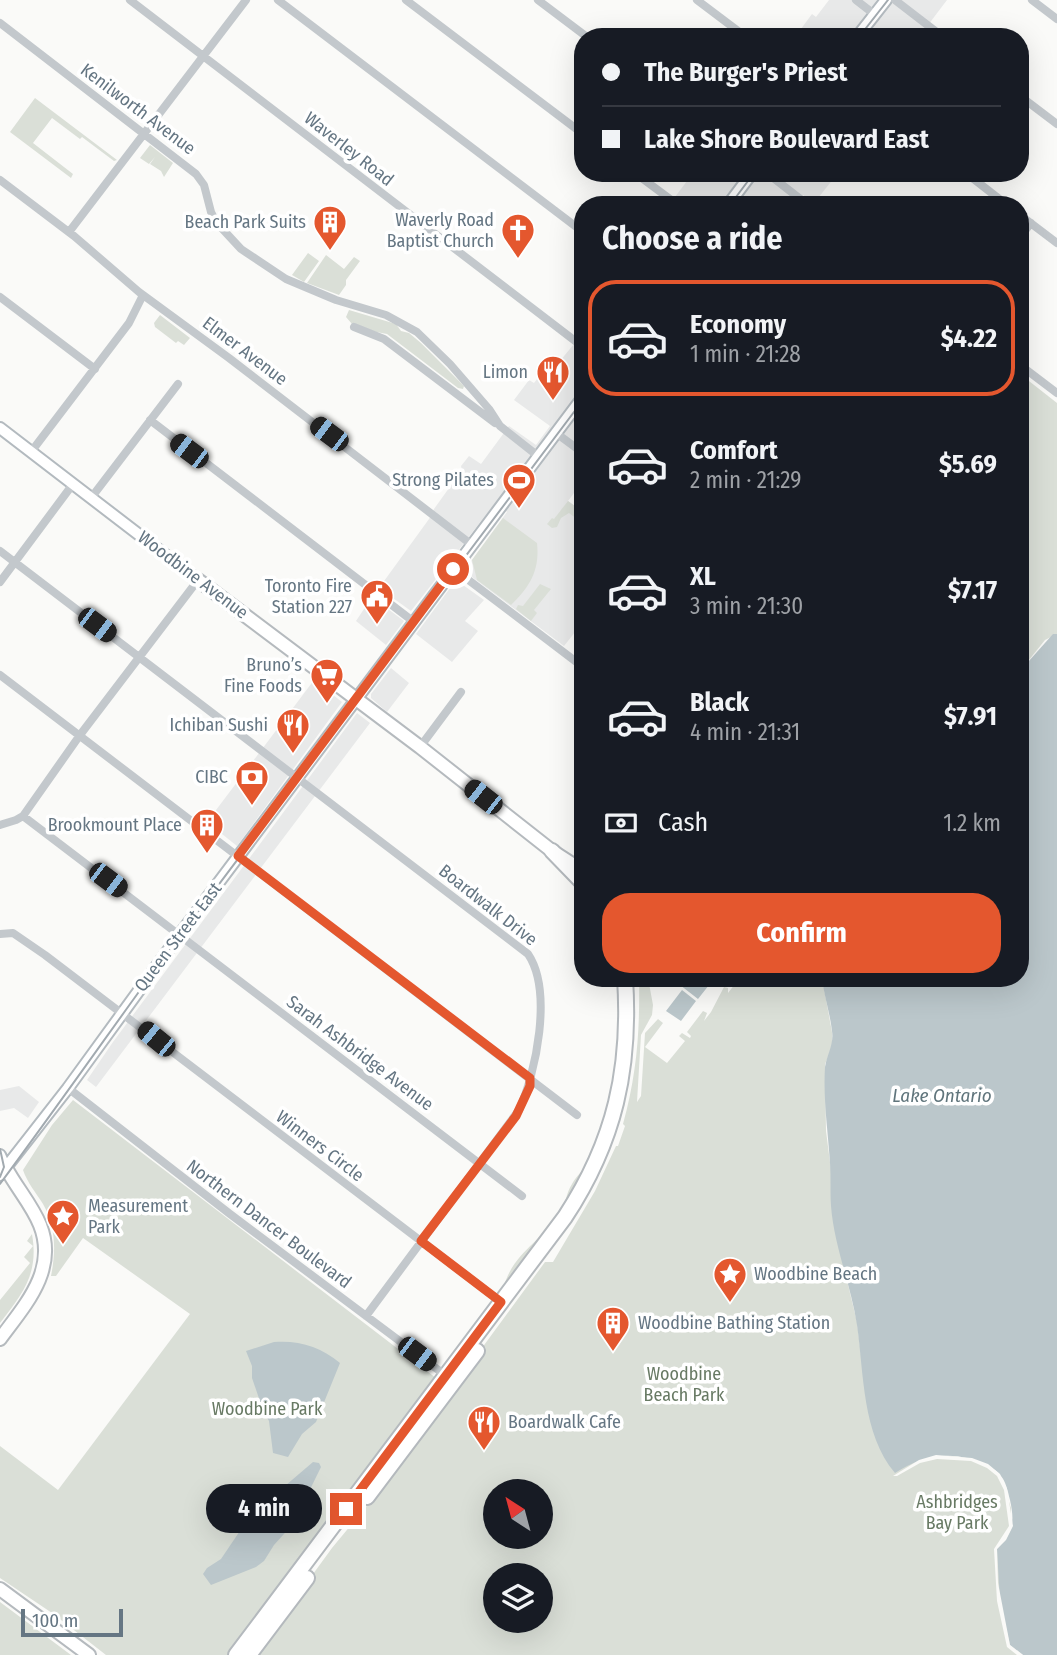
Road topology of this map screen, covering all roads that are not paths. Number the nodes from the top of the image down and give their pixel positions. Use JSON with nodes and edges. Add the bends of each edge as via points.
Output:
{"nodes":[{"id":1,"x":130,"y":0,"type":"edge"},
{"id":2,"x":246,"y":0,"type":"edge"},
{"id":3,"x":278,"y":0,"type":"edge"},
{"id":4,"x":406,"y":0,"type":"edge"},
{"id":5,"x":538,"y":0,"type":"edge"},
{"id":6,"x":697,"y":0,"type":"edge"},
{"id":7,"x":856,"y":0,"type":"edge"},
{"id":8,"x":886,"y":0,"type":"edge"},
{"id":9,"x":895,"y":0,"type":"edge"},
{"id":10,"x":1032,"y":0,"type":"edge"},
{"id":11,"x":874,"y":14,"type":"junction"},
{"id":12,"x":1057,"y":19,"type":"edge"},
{"id":13,"x":0,"y":23,"type":"edge"},
{"id":14,"x":575,"y":28,"type":"edge"},
{"id":15,"x":734,"y":28,"type":"edge"},
{"id":16,"x":864,"y":28,"type":"edge"},
{"id":17,"x":931,"y":28,"type":"edge"},
{"id":18,"x":203,"y":55,"type":"junction"},
{"id":19,"x":1029,"y":103,"type":"edge"},
{"id":20,"x":1057,"y":124,"type":"edge"},
{"id":21,"x":574,"y":127,"type":"edge"},
{"id":22,"x":145,"y":133,"type":"junction"},
{"id":23,"x":0,"y":180,"type":"edge"},
{"id":24,"x":647,"y":182,"type":"edge"},
{"id":25,"x":779,"y":182,"type":"edge"},
{"id":26,"x":977,"y":182,"type":"edge"},
{"id":27,"x":666,"y":196,"type":"edge"},
{"id":28,"x":796,"y":196,"type":"edge"},
{"id":29,"x":995,"y":196,"type":"edge"},
{"id":30,"x":1031,"y":223,"type":"joint"},
{"id":31,"x":574,"y":225,"type":"edge"},
{"id":32,"x":1029,"y":226,"type":"edge"},
{"id":33,"x":69,"y":232,"type":"junction"},
{"id":34,"x":1057,"y":243,"type":"edge"},
{"id":35,"x":144,"y":295,"type":"junction"},
{"id":36,"x":0,"y":297,"type":"edge"},
{"id":37,"x":354,"y":327,"type":"dead end"},
{"id":38,"x":574,"y":340,"type":"edge"},
{"id":39,"x":95,"y":369,"type":"junction"},
{"id":40,"x":1029,"y":372,"type":"edge"},
{"id":41,"x":178,"y":384,"type":"dead end"},
{"id":42,"x":1057,"y":393,"type":"edge"},
{"id":43,"x":574,"y":409,"type":"edge"},
{"id":44,"x":150,"y":420,"type":"junction"},
{"id":45,"x":500,"y":426,"type":"junction"},
{"id":46,"x":0,"y":428,"type":"edge"},
{"id":47,"x":556,"y":433,"type":"junction"},
{"id":48,"x":574,"y":446,"type":"edge"},
{"id":49,"x":31,"y":452,"type":"junction"},
{"id":50,"x":538,"y":456,"type":"junction"},
{"id":51,"x":73,"y":484,"type":"junction"},
{"id":52,"x":91,"y":498,"type":"junction"},
{"id":53,"x":472,"y":545,"type":"junction"},
{"id":54,"x":0,"y":551,"type":"edge"},
{"id":55,"x":15,"y":562,"type":"junction"},
{"id":56,"x":453,"y":569,"type":"junction"},
{"id":57,"x":198,"y":579,"type":"junction"},
{"id":58,"x":0,"y":582,"type":"edge"},
{"id":59,"x":414,"y":622,"type":"junction"},
{"id":60,"x":139,"y":657,"type":"junction"},
{"id":61,"x":574,"y":660,"type":"edge"},
{"id":62,"x":0,"y":675,"type":"edge"},
{"id":63,"x":461,"y":692,"type":"dead end"},
{"id":64,"x":356,"y":699,"type":"junction"},
{"id":65,"x":80,"y":735,"type":"junction"},
{"id":66,"x":420,"y":747,"type":"junction"},
{"id":67,"x":297,"y":778,"type":"junction"},
{"id":68,"x":23,"y":816,"type":"junction"},
{"id":69,"x":0,"y":825,"type":"edge"},
{"id":70,"x":552,"y":851,"type":"junction"},
{"id":71,"x":238,"y":856,"type":"junction"},
{"id":72,"x":574,"y":865,"type":"edge"},
{"id":73,"x":574,"y":874,"type":"edge"},
{"id":74,"x":0,"y":934,"type":"edge"},
{"id":75,"x":180,"y":934,"type":"junction"},
{"id":76,"x":625,"y":987,"type":"edge"},
{"id":77,"x":634,"y":987,"type":"edge"},
{"id":78,"x":121,"y":1013,"type":"junction"},
{"id":79,"x":530,"y":1078,"type":"junction"},
{"id":80,"x":68,"y":1088,"type":"junction"},
{"id":81,"x":577,"y":1115,"type":"dead end"},
{"id":82,"x":0,"y":1154,"type":"edge"},
{"id":83,"x":480,"y":1163,"type":"junction"},
{"id":84,"x":3,"y":1172,"type":"edge"},
{"id":85,"x":522,"y":1196,"type":"dead end"},
{"id":86,"x":421,"y":1241,"type":"junction"},
{"id":87,"x":501,"y":1302,"type":"junction"},
{"id":88,"x":366,"y":1316,"type":"junction"},
{"id":89,"x":0,"y":1339,"type":"edge"},
{"id":90,"x":450,"y":1379,"type":"junction"},
{"id":91,"x":0,"y":1589,"type":"edge"},
{"id":92,"x":89,"y":1655,"type":"edge"},
{"id":93,"x":236,"y":1655,"type":"edge"},
{"id":94,"x":249,"y":1655,"type":"edge"}],
"edges":[{"from":1,"to":18,"type":"street","name":"Waverley Road"},
{"from":2,"to":18,"type":"street"},
{"from":3,"to":31,"type":"street"},
{"from":4,"to":21,"type":"street"},
{"from":5,"to":14,"type":"street"},
{"from":6,"to":15,"type":"street"},
{"from":7,"to":11,"type":"street"},
{"from":8,"to":11,"type":"main road"},
{"from":9,"to":17,"type":"street"},
{"from":10,"to":12,"type":"street"},
{"from":11,"to":16,"type":"main road"},
{"from":13,"to":22,"type":"street","name":"Kenilworth Avenue"},
{"from":18,"to":22,"type":"street"},
{"from":18,"to":38,"type":"street","name":"Waverley Road"},
{"from":19,"to":20,"type":"street"},
{"from":22,"to":33,"type":"street"},
{"from":22,"to":45,"type":"street","name":"Kenilworth Avenue","via":[[196,174],[213,217],[241,249],[281,277],[386,315],[416,332]]},
{"from":23,"to":33,"type":"street","name":"Elmer Avenue"},
{"from":24,"to":27,"type":"street"},
{"from":25,"to":28,"type":"street"},
{"from":26,"to":29,"type":"street"},
{"from":30,"to":32,"type":"street"},
{"from":30,"to":34,"type":"street"},
{"from":33,"to":35,"type":"street","name":"Elmer Avenue"},
{"from":35,"to":39,"type":"street"},
{"from":35,"to":53,"type":"street","name":"Elmer Avenue"},
{"from":36,"to":39,"type":"street"},
{"from":37,"to":45,"type":"street","name":"Kenilworth Avenue","via":[[384,339]]},
{"from":39,"to":49,"type":"street"},
{"from":40,"to":42,"type":"street"},
{"from":41,"to":44,"type":"street"},
{"from":43,"to":47,"type":"main road","name":"Queen Street East"},
{"from":44,"to":52,"type":"street"},
{"from":44,"to":59,"type":"street"},
{"from":45,"to":50,"type":"street","name":"Kenilworth Avenue"},
{"from":46,"to":49,"type":"main road","name":"Woodbine Avenue"},
{"from":47,"to":48,"type":"street"},
{"from":47,"to":50,"type":"main road","name":"Queen Street East"},
{"from":49,"to":51,"type":"main road","name":"Woodbine Avenue"},
{"from":50,"to":53,"type":"main road","name":"Queen Street East"},
{"from":51,"to":52,"type":"main road","name":"Woodbine Avenue"},
{"from":51,"to":55,"type":"street"},
{"from":52,"to":57,"type":"main road","name":"Woodbine Avenue"},
{"from":53,"to":56,"type":"main road","name":"Queen Street East"},
{"from":54,"to":55,"type":"street","name":"Boardwalk Drive"},
{"from":55,"to":58,"type":"street"},
{"from":55,"to":60,"type":"street","name":"Boardwalk Drive"},
{"from":56,"to":59,"type":"main road","name":"Queen Street East"},
{"from":56,"to":61,"type":"street"},
{"from":57,"to":60,"type":"street"},
{"from":57,"to":64,"type":"main road","name":"Woodbine Avenue"},
{"from":59,"to":64,"type":"main road","name":"Queen Street East"},
{"from":60,"to":65,"type":"street"},
{"from":60,"to":67,"type":"street","name":"Boardwalk Drive"},
{"from":62,"to":65,"type":"street"},
{"from":63,"to":66,"type":"street"},
{"from":64,"to":66,"type":"main road","name":"Woodbine Avenue"},
{"from":64,"to":67,"type":"main road","name":"Queen Street East"},
{"from":65,"to":68,"type":"street"},
{"from":65,"to":71,"type":"street"},
{"from":66,"to":70,"type":"main road","name":"Woodbine Avenue"},
{"from":67,"to":71,"type":"main road","name":"Queen Street East"},
{"from":67,"to":79,"type":"street","name":"Boardwalk Drive","via":[[528,954],[535,969],[541,1024]]},
{"from":68,"to":69,"type":"street"},
{"from":68,"to":75,"type":"street","name":"Sarah Ashbridge Avenue"},
{"from":70,"to":72,"type":"main road","name":"Woodbine Avenue"},
{"from":70,"to":73,"type":"highway","name":"Woodbine Avenue"},
{"from":71,"to":75,"type":"main road","name":"Queen Street East"},
{"from":71,"to":79,"type":"street"},
{"from":74,"to":78,"type":"street","name":"Winners Circle","via":[[22,938]]},
{"from":75,"to":78,"type":"main road","name":"Queen Street East"},
{"from":75,"to":83,"type":"street","name":"Sarah Ashbridge Avenue"},
{"from":76,"to":87,"type":"highway","via":[[622,1080],[602,1149],[570,1210]]},
{"from":77,"to":90,"type":"highway","via":[[636,1038],[630,1084],[603,1166],[561,1237]]},
{"from":78,"to":80,"type":"main road","name":"Queen Street East"},
{"from":78,"to":86,"type":"street","name":"Winners Circle"},
{"from":79,"to":81,"type":"street"},
{"from":79,"to":83,"type":"street","name":"Boardwalk Drive","via":[[516,1116]]},
{"from":80,"to":84,"type":"main road","name":"Queen Street East"},
{"from":80,"to":88,"type":"street","name":"Northern Dancer Boulevard"},
{"from":82,"to":84,"type":"main road"},
{"from":83,"to":85,"type":"street","name":"Sarah Ashbridge Avenue"},
{"from":83,"to":86,"type":"street","name":"Boardwalk Drive"},
{"from":84,"to":89,"type":"main road","via":[[40,1225],[45,1251],[36,1289]]},
{"from":86,"to":87,"type":"street","name":"Winners Circle"},
{"from":86,"to":88,"type":"street","name":"Boardwalk Drive"},
{"from":87,"to":90,"type":"highway"},
{"from":88,"to":90,"type":"street","name":"Northern Dancer Boulevard"},
{"from":90,"to":93,"type":"highway"},
{"from":90,"to":94,"type":"highway"},
{"from":91,"to":92,"type":"main road"}]}
